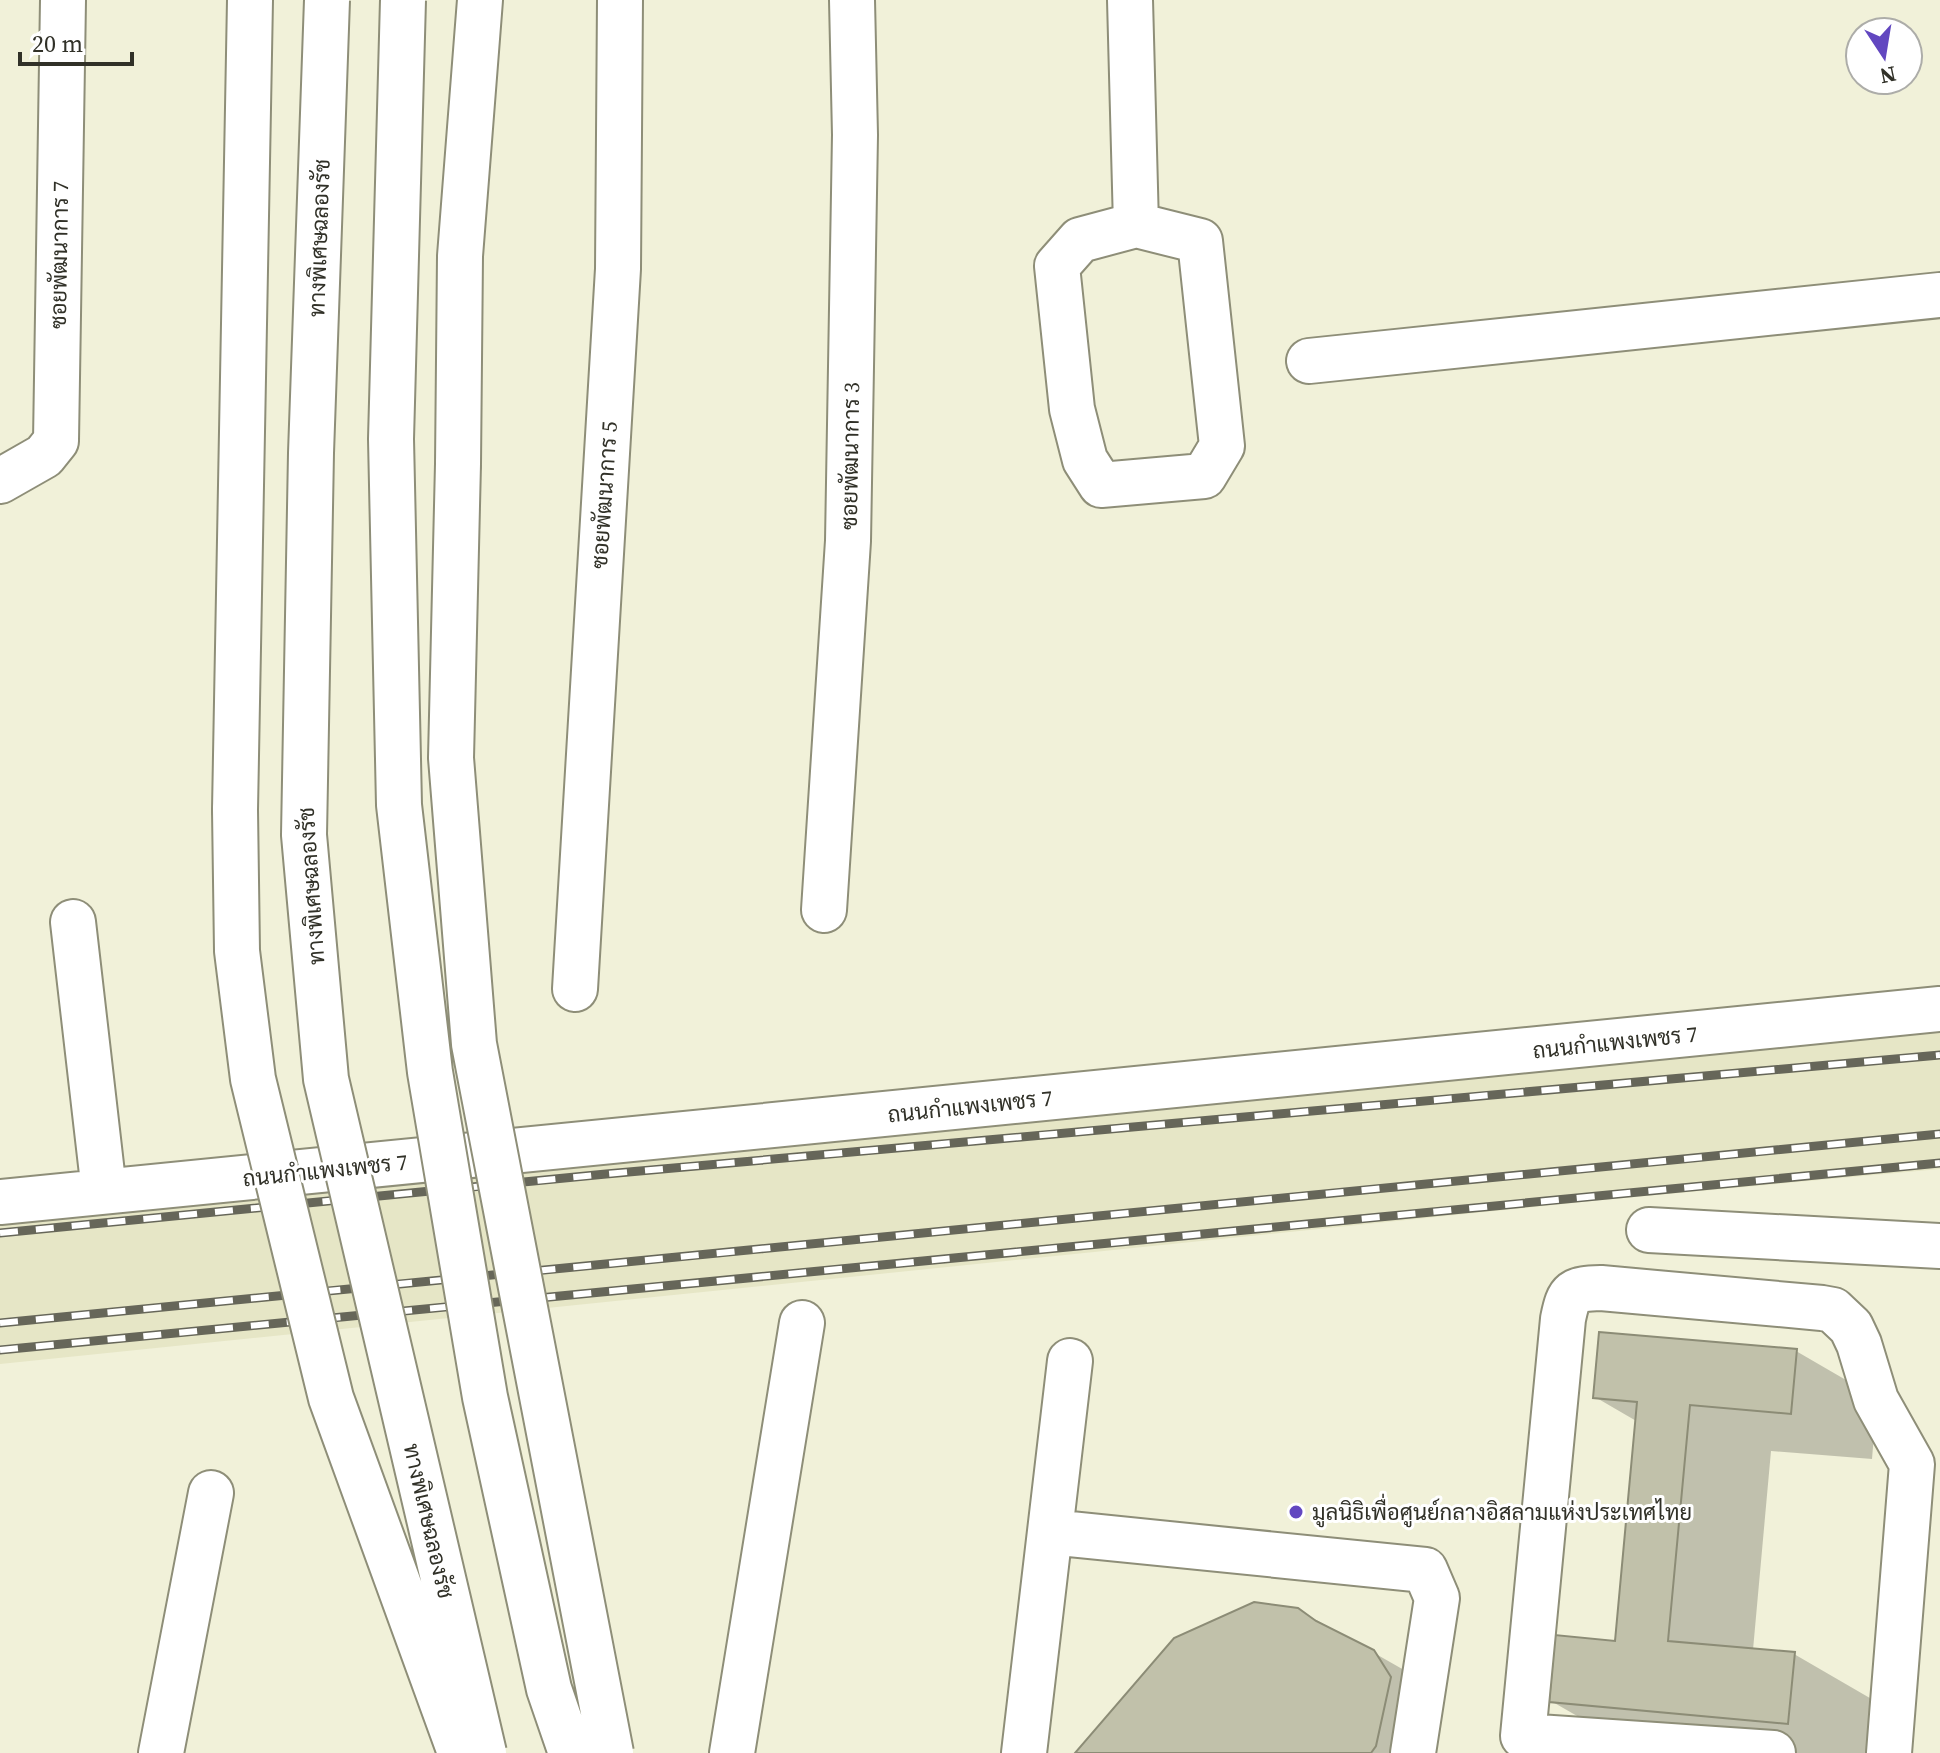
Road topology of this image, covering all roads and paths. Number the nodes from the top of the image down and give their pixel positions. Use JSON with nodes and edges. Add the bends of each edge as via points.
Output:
{"nodes":[{"id":1,"x":63,"y":0,"type":"edge"},
{"id":2,"x":250,"y":0,"type":"edge"},
{"id":3,"x":327,"y":0,"type":"edge"},
{"id":4,"x":403,"y":0,"type":"edge"},
{"id":5,"x":480,"y":0,"type":"edge"},
{"id":6,"x":620,"y":0,"type":"edge"},
{"id":7,"x":852,"y":0,"type":"edge"},
{"id":8,"x":1130,"y":0,"type":"edge"},
{"id":9,"x":1136,"y":225,"type":"junction"},
{"id":10,"x":1940,"y":295,"type":"edge"},
{"id":11,"x":1309,"y":361,"type":"dead end"},
{"id":12,"x":0,"y":481,"type":"edge"},
{"id":13,"x":824,"y":910,"type":"dead end"},
{"id":14,"x":73,"y":922,"type":"dead end"},
{"id":15,"x":575,"y":989,"type":"dead end"},
{"id":16,"x":1940,"y":1009,"type":"edge"},
{"id":17,"x":104,"y":1191,"type":"junction"},
{"id":18,"x":0,"y":1202,"type":"edge"},
{"id":19,"x":1649,"y":1230,"type":"dead end"},
{"id":20,"x":1940,"y":1246,"type":"edge"},
{"id":21,"x":802,"y":1323,"type":"dead end"},
{"id":22,"x":1070,"y":1361,"type":"dead end"},
{"id":23,"x":211,"y":1493,"type":"dead end"},
{"id":24,"x":1050,"y":1532,"type":"junction"},
{"id":25,"x":161,"y":1753,"type":"edge"},
{"id":26,"x":461,"y":1753,"type":"edge"},
{"id":27,"x":484,"y":1753,"type":"edge"},
{"id":28,"x":571,"y":1753,"type":"edge"},
{"id":29,"x":611,"y":1753,"type":"edge"},
{"id":30,"x":732,"y":1753,"type":"edge"},
{"id":31,"x":1024,"y":1753,"type":"edge"},
{"id":32,"x":1413,"y":1753,"type":"edge"},
{"id":33,"x":1773,"y":1753,"type":"edge"},
{"id":34,"x":1889,"y":1753,"type":"edge"}],
"edges":[{"from":1,"to":12,"type":"main road","name":"ซอยพัฒนาการ 7","via":[[56,441],[44,456]]},
{"from":2,"to":26,"type":"main road","bridge":true,"via":[[237,951],[253,1079],[331,1398]]},
{"from":3,"to":27,"type":"main road","name":"ทางพิเศษฉลองรัช","bridge":true,"via":[[304,835],[323,1049]]},
{"from":4,"to":28,"type":"main road","bridge":true,"via":[[391,439],[399,805],[430,1072],[485,1397],[549,1689]]},
{"from":5,"to":29,"type":"main road","bridge":true,"via":[[460,256],[451,758],[474,1044]]},
{"from":6,"to":15,"type":"main road","name":"ซอยพัฒนาการ 5","via":[[618,269]]},
{"from":7,"to":13,"type":"main road","name":"ซอยพัฒนาการ 3","via":[[848,541]]},
{"from":8,"to":9,"type":"main road"},
{"from":9,"to":9,"type":"main road","via":[[1200,241],[1222,446],[1204,476],[1101,485],[1085,460],[1072,409],[1057,266],[1080,240]]},
{"from":10,"to":11,"type":"main road"},
{"from":14,"to":17,"type":"main road"},
{"from":16,"to":17,"type":"main road","name":"ถนนกำแพงเพชร 7"},
{"from":17,"to":18,"type":"main road","name":"ถนนกำแพงเพชร 7"},
{"from":19,"to":20,"type":"main road"},
{"from":21,"to":30,"type":"main road"},
{"from":22,"to":24,"type":"main road"},
{"from":23,"to":25,"type":"main road"},
{"from":24,"to":31,"type":"main road"},
{"from":24,"to":32,"type":"main road","via":[[1425,1570],[1437,1598]]},
{"from":33,"to":34,"type":"main road","via":[[1523,1736],[1563,1319],[1576,1290],[1822,1308],[1833,1310],[1851,1327],[1876,1400],[1912,1464]]}]}
